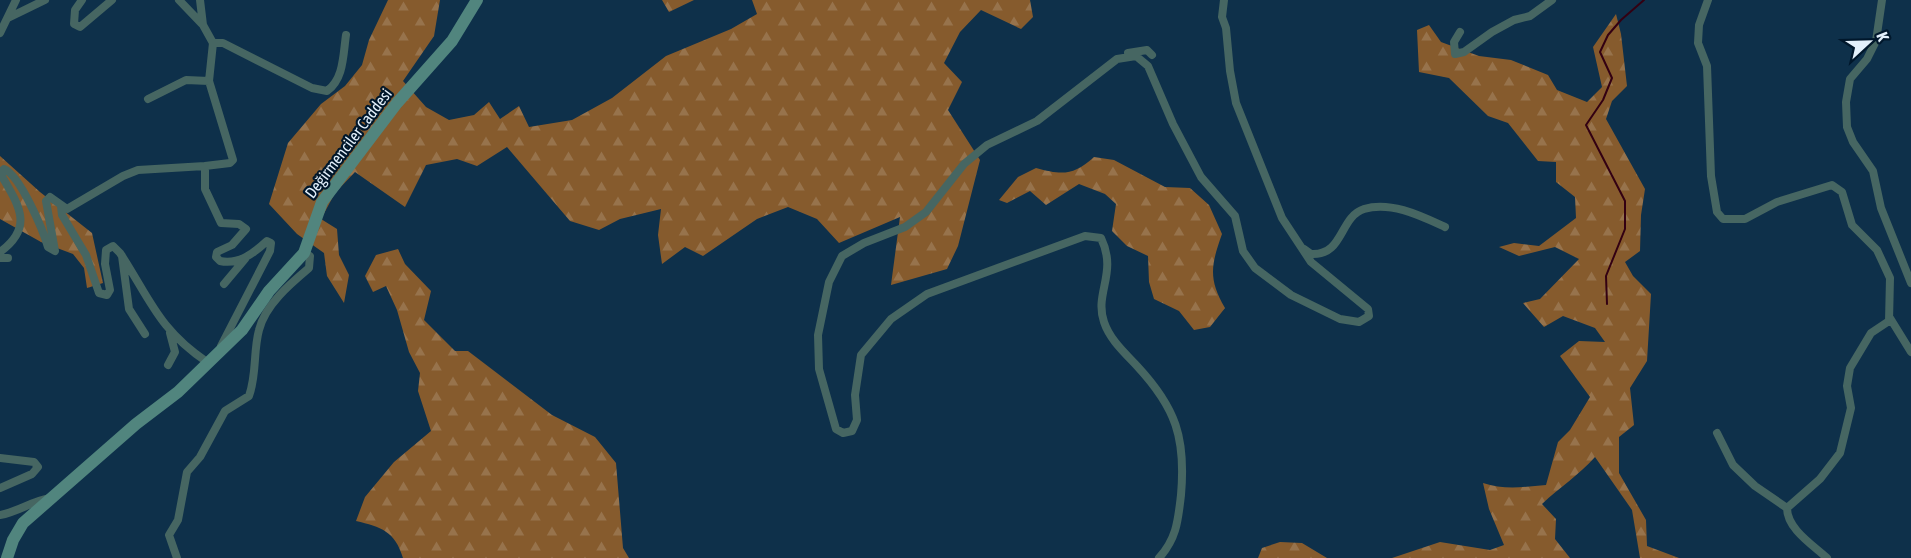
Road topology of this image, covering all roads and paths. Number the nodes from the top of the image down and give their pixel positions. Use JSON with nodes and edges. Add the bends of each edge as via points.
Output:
{"nodes":[{"id":1,"x":16,"y":0,"type":"edge"},
{"id":2,"x":45,"y":0,"type":"edge"},
{"id":3,"x":82,"y":0,"type":"edge"},
{"id":4,"x":112,"y":0,"type":"edge"},
{"id":5,"x":179,"y":0,"type":"edge"},
{"id":6,"x":200,"y":0,"type":"edge"},
{"id":7,"x":477,"y":0,"type":"edge"},
{"id":8,"x":1224,"y":0,"type":"edge"},
{"id":9,"x":1552,"y":0,"type":"edge"},
{"id":10,"x":1708,"y":0,"type":"edge"},
{"id":11,"x":1882,"y":0,"type":"edge"},
{"id":12,"x":8,"y":18,"type":"junction"},
{"id":13,"x":203,"y":25,"type":"junction"},
{"id":14,"x":1460,"y":32,"type":"dead end"},
{"id":15,"x":0,"y":33,"type":"edge"},
{"id":16,"x":346,"y":35,"type":"dead end"},
{"id":17,"x":213,"y":43,"type":"junction"},
{"id":18,"x":1152,"y":54,"type":"dead end"},
{"id":19,"x":1117,"y":59,"type":"junction"},
{"id":20,"x":209,"y":81,"type":"junction"},
{"id":21,"x":148,"y":99,"type":"dead end"},
{"id":22,"x":205,"y":166,"type":"junction"},
{"id":23,"x":61,"y":206,"type":"junction"},
{"id":24,"x":1444,"y":226,"type":"dead end"},
{"id":25,"x":1301,"y":248,"type":"junction"},
{"id":26,"x":0,"y":252,"type":"edge"},
{"id":27,"x":304,"y":253,"type":"junction"},
{"id":28,"x":122,"y":255,"type":"junction"},
{"id":29,"x":247,"y":257,"type":"junction"},
{"id":30,"x":1911,"y":283,"type":"edge"},
{"id":31,"x":224,"y":284,"type":"dead end"},
{"id":32,"x":1890,"y":318,"type":"junction"},
{"id":33,"x":170,"y":333,"type":"junction"},
{"id":34,"x":145,"y":334,"type":"dead end"},
{"id":35,"x":219,"y":352,"type":"junction"},
{"id":36,"x":1911,"y":352,"type":"edge"},
{"id":37,"x":207,"y":362,"type":"junction"},
{"id":38,"x":168,"y":365,"type":"dead end"},
{"id":39,"x":1717,"y":434,"type":"dead end"},
{"id":40,"x":0,"y":458,"type":"edge"},
{"id":41,"x":0,"y":488,"type":"edge"},
{"id":42,"x":52,"y":498,"type":"junction"},
{"id":43,"x":1787,"y":508,"type":"junction"},
{"id":44,"x":0,"y":515,"type":"edge"},
{"id":45,"x":7,"y":558,"type":"edge"},
{"id":46,"x":177,"y":558,"type":"edge"},
{"id":47,"x":1160,"y":558,"type":"edge"},
{"id":48,"x":1827,"y":558,"type":"edge"}],
"edges":[{"from":1,"to":12,"type":"street"},
{"from":2,"to":12,"type":"street"},
{"from":3,"to":4,"type":"street","via":[[75,10],[74,24],[80,27]]},
{"from":5,"to":13,"type":"street"},
{"from":6,"to":13,"type":"street"},
{"from":7,"to":27,"type":"main road","name":"Değirmenciler Caddesi","via":[[452,41],[397,102],[322,202]]},
{"from":8,"to":25,"type":"street","via":[[1222,17],[1236,103],[1282,218]]},
{"from":9,"to":14,"type":"street","via":[[1530,16],[1514,20],[1455,54],[1454,42]]},
{"from":10,"to":32,"type":"street","via":[[1698,25],[1698,43],[1710,88],[1711,176],[1717,212],[1723,219],[1745,219],[1778,202],[1832,185],[1842,192],[1852,225],[1877,250],[1890,278]]},
{"from":11,"to":30,"type":"street","via":[[1876,41],[1850,79],[1847,127],[1873,171],[1881,208]]},
{"from":12,"to":15,"type":"street"},
{"from":13,"to":17,"type":"street"},
{"from":16,"to":17,"type":"street","via":[[340,73],[335,86],[327,91],[312,88],[223,43]]},
{"from":17,"to":20,"type":"street"},
{"from":18,"to":19,"type":"street","via":[[1138,51]]},
{"from":19,"to":25,"type":"street","via":[[1136,56],[1148,66],[1201,177],[1235,216],[1243,251],[1255,268],[1291,295],[1340,319],[1359,322],[1369,316],[1368,309],[1311,262]]},
{"from":19,"to":47,"type":"street","via":[[1037,121],[987,145],[964,164],[926,212],[904,227],[842,256],[829,282],[818,335],[819,369],[836,429],[843,433],[852,431],[861,355],[891,320],[927,294],[1084,236],[1101,238],[1110,266],[1101,307],[1108,332],[1149,379],[1179,429],[1182,475],[1177,531]]},
{"from":20,"to":21,"type":"street","via":[[186,80]]},
{"from":20,"to":22,"type":"street","via":[[233,160]]},
{"from":22,"to":23,"type":"street","via":[[138,170],[67,209]]},
{"from":22,"to":29,"type":"street","via":[[205,189],[214,214],[221,223],[239,224],[246,230],[216,257],[226,262]]},
{"from":23,"to":26,"type":"street","via":[[50,197],[46,201],[55,244],[51,251],[14,177],[4,169],[0,173],[22,216],[19,232]]},
{"from":23,"to":28,"type":"street","via":[[99,292],[107,295],[110,290],[106,250],[113,246]]},
{"from":24,"to":25,"type":"street","via":[[1414,213],[1365,209],[1327,252],[1311,254]]},
{"from":27,"to":35,"type":"main road","name":"Değirmenciler Caddesi","via":[[269,291],[242,330]]},
{"from":27,"to":46,"type":"street","via":[[310,256],[309,268],[281,294],[259,329],[256,370],[249,396],[225,411],[184,478],[178,520],[169,535]]},
{"from":28,"to":33,"type":"street"},
{"from":28,"to":34,"type":"street","via":[[129,309]]},
{"from":29,"to":31,"type":"street"},
{"from":29,"to":35,"type":"street","via":[[267,241],[271,243]]},
{"from":32,"to":36,"type":"street"},
{"from":32,"to":43,"type":"street","via":[[1871,333],[1850,368],[1847,386],[1851,408],[1840,453],[1820,480]]},
{"from":33,"to":37,"type":"street"},
{"from":33,"to":38,"type":"street","via":[[175,352]]},
{"from":35,"to":37,"type":"main road","name":"Değirmenciler Caddesi"},
{"from":37,"to":42,"type":"main road","name":"Değirmenciler Caddesi","via":[[178,392]]},
{"from":39,"to":43,"type":"street","via":[[1733,465]]},
{"from":40,"to":41,"type":"street","via":[[34,462],[38,467],[32,474]]},
{"from":42,"to":44,"type":"street"},
{"from":42,"to":45,"type":"main road","name":"Değirmenciler Caddesi","via":[[23,523]]},
{"from":43,"to":48,"type":"street","via":[[1793,527]]}]}
